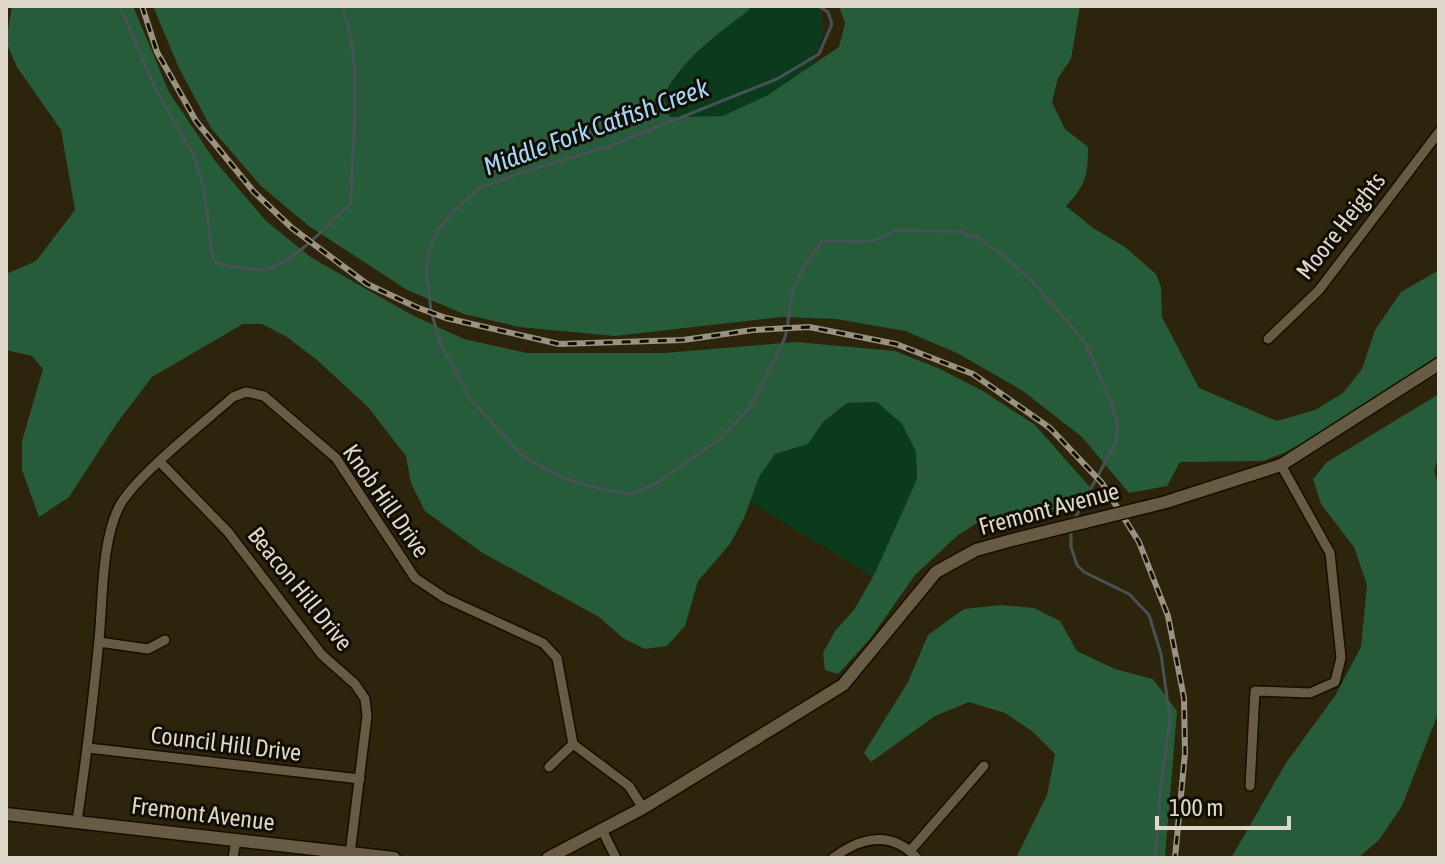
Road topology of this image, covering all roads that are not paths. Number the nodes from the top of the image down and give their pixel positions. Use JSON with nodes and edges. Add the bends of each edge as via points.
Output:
{"nodes":[{"id":1,"x":1439,"y":132,"type":"edge"},
{"id":2,"x":1268,"y":339,"type":"dead end"},
{"id":3,"x":1439,"y":364,"type":"edge"},
{"id":4,"x":160,"y":462,"type":"junction"},
{"id":5,"x":1281,"y":465,"type":"junction"},
{"id":6,"x":165,"y":640,"type":"dead end"},
{"id":7,"x":99,"y":642,"type":"junction"},
{"id":8,"x":573,"y":744,"type":"junction"},
{"id":9,"x":88,"y":748,"type":"junction"},
{"id":10,"x":984,"y":766,"type":"dead end"},
{"id":11,"x":549,"y":767,"type":"dead end"},
{"id":12,"x":360,"y":779,"type":"junction"},
{"id":13,"x":1250,"y":786,"type":"dead end"},
{"id":14,"x":643,"y":808,"type":"junction"},
{"id":15,"x":6,"y":814,"type":"edge"},
{"id":16,"x":77,"y":821,"type":"junction"},
{"id":17,"x":602,"y":830,"type":"junction"},
{"id":18,"x":236,"y":840,"type":"junction"},
{"id":19,"x":350,"y":854,"type":"junction"},
{"id":20,"x":913,"y":854,"type":"edge"},
{"id":21,"x":233,"y":858,"type":"edge"},
{"id":22,"x":394,"y":858,"type":"edge"},
{"id":23,"x":548,"y":858,"type":"edge"},
{"id":24,"x":616,"y":858,"type":"edge"},
{"id":25,"x":833,"y":858,"type":"edge"}],
"edges":[{"from":1,"to":2,"type":"street","name":"Moore Heights","via":[[1319,290]]},
{"from":3,"to":5,"type":"main road","name":"Fremont Avenue"},
{"from":4,"to":7,"type":"street","name":"Knob Hill Drive","via":[[119,507],[108,545]]},
{"from":4,"to":8,"type":"street","name":"Knob Hill Drive","via":[[233,397],[246,392],[264,396],[336,458],[415,578],[445,598],[543,643],[557,658]]},
{"from":4,"to":12,"type":"street","name":"Beacon Hill Drive","via":[[228,532],[322,655],[365,699]]},
{"from":5,"to":13,"type":"street","via":[[1330,553],[1341,658],[1335,682],[1310,693],[1255,691]]},
{"from":5,"to":14,"type":"main road","name":"Fremont Avenue","bridge":true,"via":[[1166,502],[976,550],[936,572],[843,685]]},
{"from":6,"to":7,"type":"street","via":[[148,649]]},
{"from":7,"to":9,"type":"street","name":"Knob Hill Drive"},
{"from":8,"to":11,"type":"street"},
{"from":8,"to":14,"type":"street","via":[[629,786]]},
{"from":9,"to":12,"type":"street","name":"Council Hill Drive"},
{"from":9,"to":16,"type":"street","name":"Knob Hill Drive"},
{"from":10,"to":20,"type":"street"},
{"from":12,"to":19,"type":"street","name":"Beacon Hill Drive"},
{"from":14,"to":17,"type":"main road","name":"Fremont Avenue"},
{"from":15,"to":16,"type":"main road","name":"Fremont Avenue"},
{"from":16,"to":18,"type":"main road","name":"Fremont Avenue"},
{"from":17,"to":23,"type":"main road","name":"Fremont Avenue"},
{"from":17,"to":24,"type":"street"},
{"from":18,"to":19,"type":"main road","name":"Fremont Avenue"},
{"from":18,"to":21,"type":"street"},
{"from":19,"to":22,"type":"main road","name":"Fremont Avenue"},
{"from":20,"to":25,"type":"street","via":[[891,840],[864,840]]}]}
